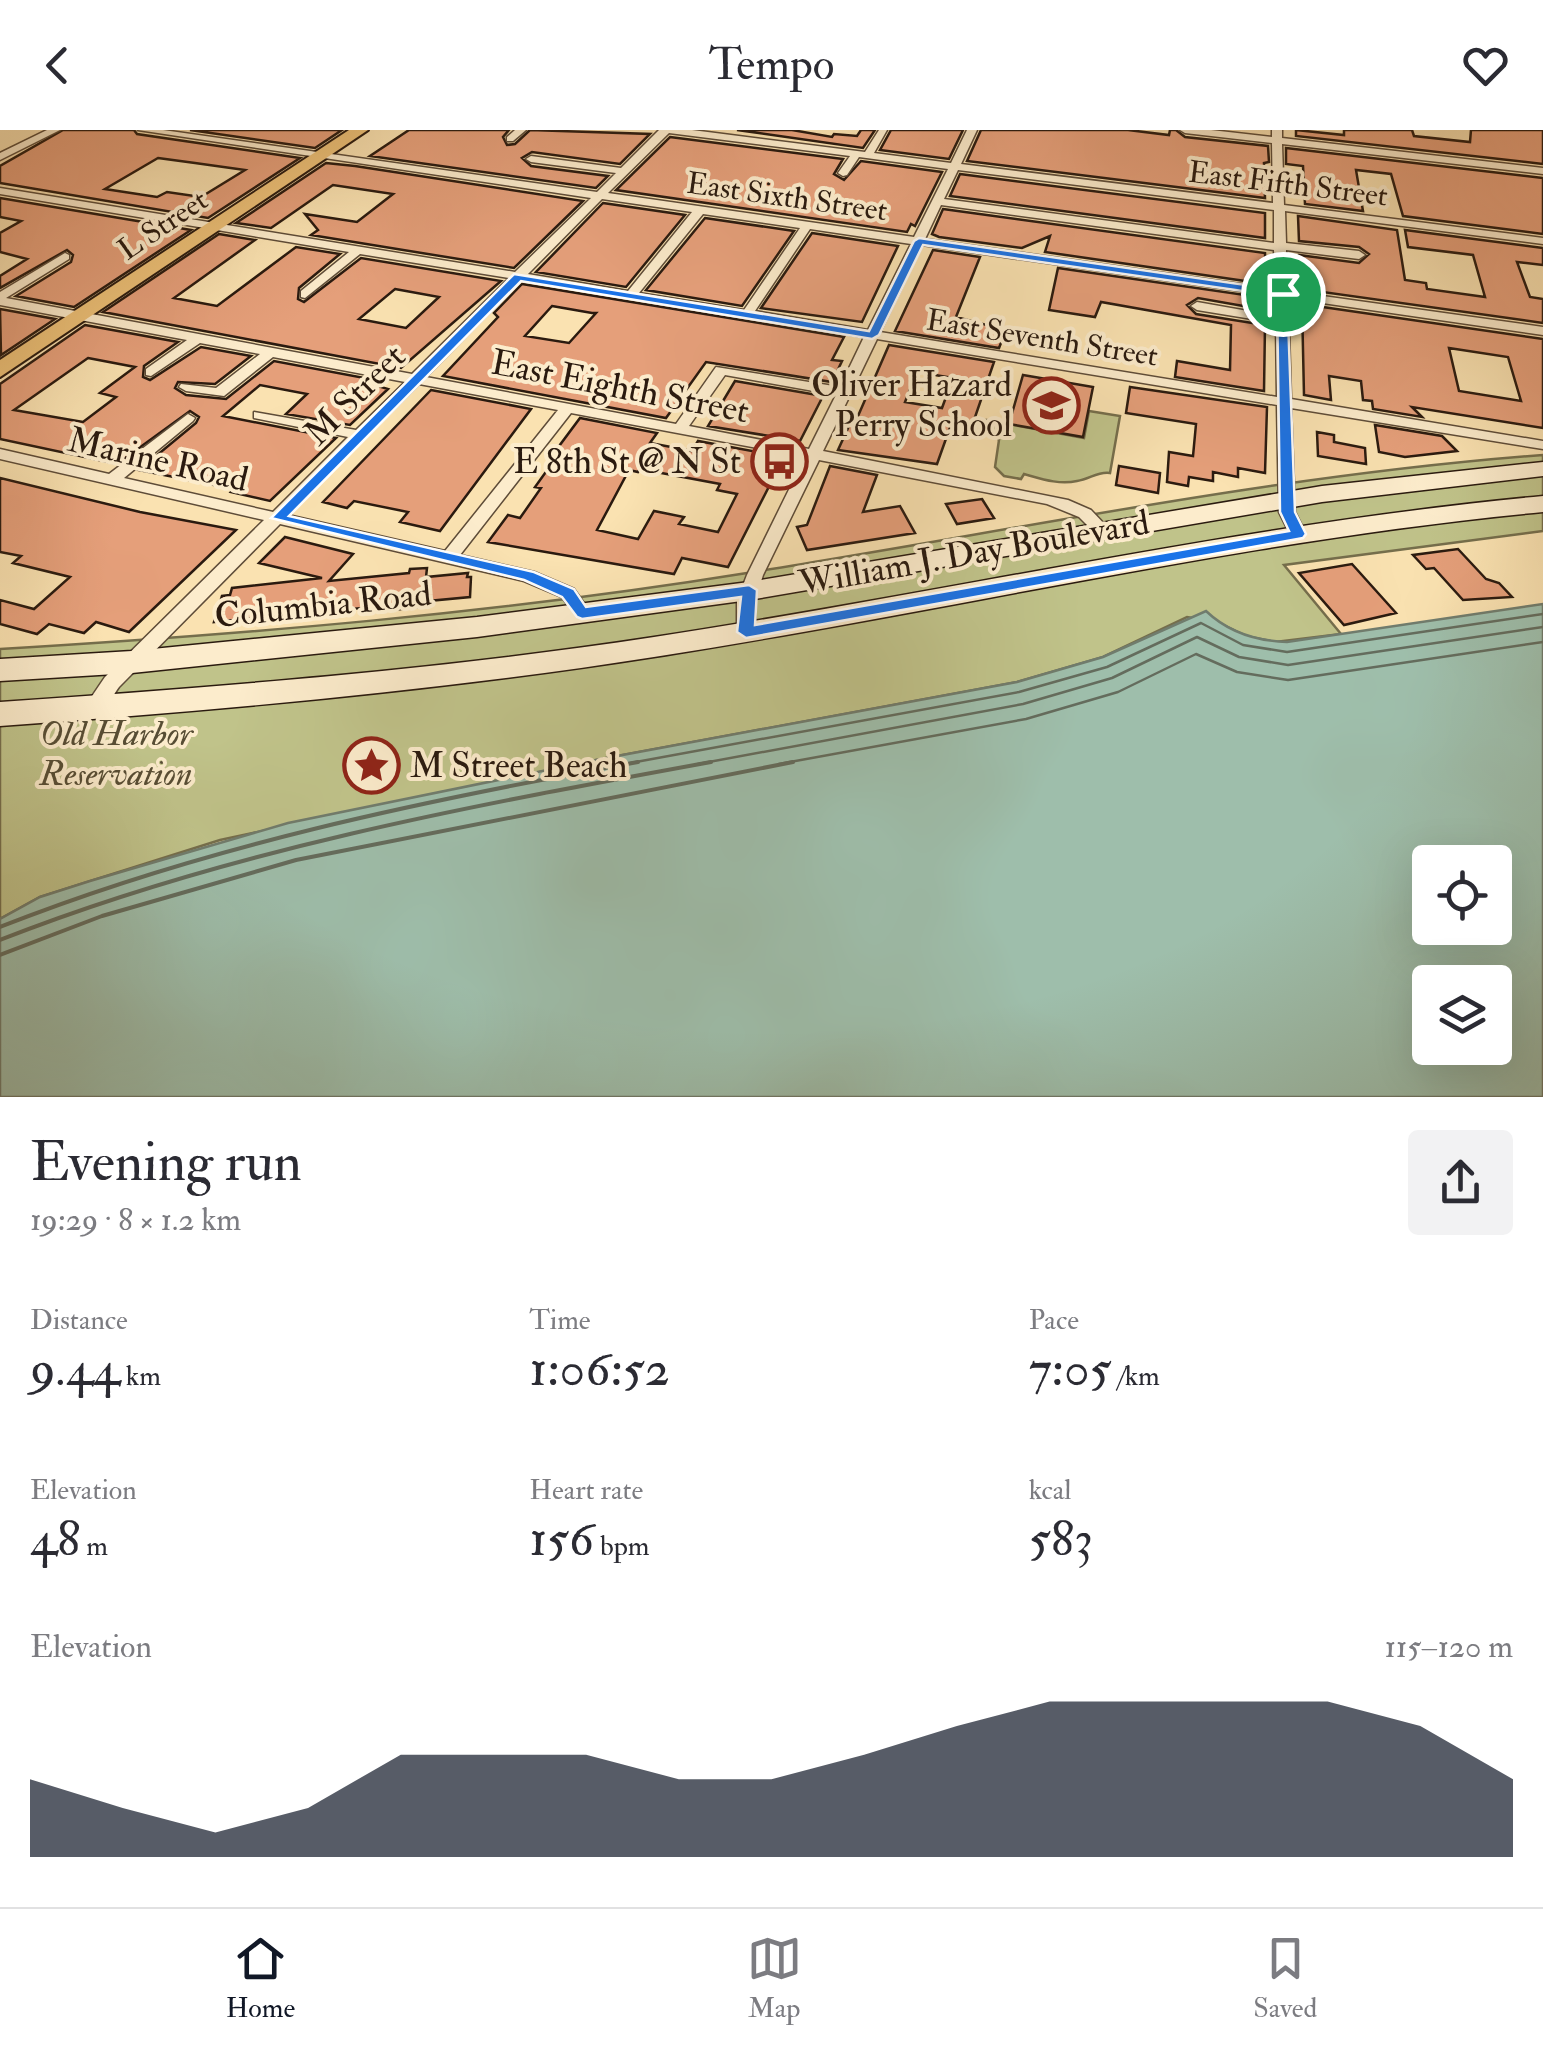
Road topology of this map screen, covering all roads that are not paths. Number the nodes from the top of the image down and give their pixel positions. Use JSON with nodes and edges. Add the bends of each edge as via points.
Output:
{"nodes":[{"id":1,"x":56,"y":130,"type":"edge"},
{"id":2,"x":144,"y":130,"type":"edge"},
{"id":3,"x":360,"y":130,"type":"edge"},
{"id":4,"x":521,"y":130,"type":"edge"},
{"id":5,"x":667,"y":130,"type":"edge"},
{"id":6,"x":972,"y":130,"type":"edge"},
{"id":7,"x":1185,"y":130,"type":"edge"},
{"id":8,"x":883,"y":131,"type":"edge"},
{"id":9,"x":1277,"y":135,"type":"edge"},
{"id":10,"x":510,"y":139,"type":"dead end"},
{"id":11,"x":862,"y":155,"type":"junction"},
{"id":12,"x":322,"y":156,"type":"junction"},
{"id":13,"x":0,"y":158,"type":"edge"},
{"id":14,"x":530,"y":160,"type":"dead end"},
{"id":15,"x":955,"y":166,"type":"junction"},
{"id":16,"x":623,"y":171,"type":"junction"},
{"id":17,"x":1543,"y":171,"type":"edge"},
{"id":18,"x":843,"y":173,"type":"dead end"},
{"id":19,"x":0,"y":192,"type":"edge"},
{"id":20,"x":600,"y":196,"type":"junction"},
{"id":21,"x":938,"y":201,"type":"junction"},
{"id":22,"x":1281,"y":208,"type":"junction"},
{"id":23,"x":700,"y":210,"type":"junction"},
{"id":24,"x":807,"y":225,"type":"junction"},
{"id":25,"x":214,"y":227,"type":"junction"},
{"id":26,"x":919,"y":241,"type":"junction"},
{"id":27,"x":1543,"y":242,"type":"edge"},
{"id":28,"x":1282,"y":247,"type":"junction"},
{"id":29,"x":358,"y":250,"type":"junction"},
{"id":30,"x":1359,"y":255,"type":"dead end"},
{"id":31,"x":65,"y":257,"type":"dead end"},
{"id":32,"x":518,"y":277,"type":"junction"},
{"id":33,"x":305,"y":294,"type":"dead end"},
{"id":34,"x":1283,"y":294,"type":"junction"},
{"id":35,"x":631,"y":295,"type":"junction"},
{"id":36,"x":0,"y":299,"type":"edge"},
{"id":37,"x":1197,"y":306,"type":"dead end"},
{"id":38,"x":83,"y":314,"type":"junction"},
{"id":39,"x":746,"y":314,"type":"junction"},
{"id":40,"x":1284,"y":321,"type":"junction"},
{"id":41,"x":1543,"y":331,"type":"edge"},
{"id":42,"x":872,"y":335,"type":"junction"},
{"id":43,"x":200,"y":337,"type":"junction"},
{"id":44,"x":272,"y":351,"type":"junction"},
{"id":45,"x":0,"y":370,"type":"edge"},
{"id":46,"x":151,"y":372,"type":"dead end"},
{"id":47,"x":416,"y":378,"type":"junction"},
{"id":48,"x":186,"y":387,"type":"dead end"},
{"id":49,"x":845,"y":392,"type":"junction"},
{"id":50,"x":1287,"y":403,"type":"junction"},
{"id":51,"x":567,"y":408,"type":"junction"},
{"id":52,"x":260,"y":415,"type":"dead end"},
{"id":53,"x":188,"y":418,"type":"dead end"},
{"id":54,"x":680,"y":429,"type":"junction"},
{"id":55,"x":360,"y":435,"type":"junction"},
{"id":56,"x":1543,"y":445,"type":"edge"},
{"id":57,"x":0,"y":454,"type":"edge"},
{"id":58,"x":815,"y":454,"type":"junction"},
{"id":59,"x":1543,"y":469,"type":"edge"},
{"id":60,"x":112,"y":480,"type":"junction"},
{"id":61,"x":1287,"y":500,"type":"junction"},
{"id":62,"x":1543,"y":504,"type":"edge"},
{"id":63,"x":278,"y":518,"type":"junction"},
{"id":64,"x":1102,"y":530,"type":"junction"},
{"id":65,"x":1298,"y":534,"type":"junction"},
{"id":66,"x":449,"y":557,"type":"junction"},
{"id":67,"x":749,"y":590,"type":"junction"},
{"id":68,"x":582,"y":613,"type":"junction"},
{"id":69,"x":746,"y":632,"type":"junction"},
{"id":70,"x":132,"y":662,"type":"junction"},
{"id":71,"x":0,"y":670,"type":"edge"},
{"id":72,"x":94,"y":708,"type":"junction"},
{"id":73,"x":0,"y":714,"type":"edge"}],
"edges":[{"from":1,"to":13,"type":"street"},
{"from":2,"to":12,"type":"street","name":"East Sixth Street"},
{"from":3,"to":12,"type":"main road","name":"L Street"},
{"from":4,"to":10,"type":"street"},
{"from":5,"to":11,"type":"street","name":"East Fifth Street"},
{"from":5,"to":16,"type":"street","name":"M Street"},
{"from":6,"to":15,"type":"street"},
{"from":7,"to":9,"type":"street"},
{"from":8,"to":11,"type":"street"},
{"from":9,"to":17,"type":"street"},
{"from":9,"to":22,"type":"street"},
{"from":11,"to":15,"type":"street","name":"East Fifth Street"},
{"from":11,"to":18,"type":"street"},
{"from":12,"to":20,"type":"street","name":"East Sixth Street"},
{"from":12,"to":25,"type":"main road","name":"L Street"},
{"from":14,"to":16,"type":"street"},
{"from":15,"to":21,"type":"street"},
{"from":15,"to":22,"type":"street","name":"East Fifth Street"},
{"from":16,"to":20,"type":"street","name":"M Street"},
{"from":19,"to":25,"type":"street","name":"East Seventh Street"},
{"from":20,"to":23,"type":"street","name":"East Sixth Street"},
{"from":20,"to":32,"type":"street","name":"M Street"},
{"from":21,"to":26,"type":"street"},
{"from":21,"to":28,"type":"street"},
{"from":22,"to":27,"type":"street","name":"East Fifth Street"},
{"from":22,"to":28,"type":"street"},
{"from":23,"to":24,"type":"street","name":"East Sixth Street"},
{"from":23,"to":35,"type":"street"},
{"from":24,"to":26,"type":"street","name":"East Sixth Street"},
{"from":24,"to":39,"type":"street"},
{"from":25,"to":29,"type":"street","name":"East Seventh Street"},
{"from":25,"to":38,"type":"main road","name":"L Street"},
{"from":26,"to":34,"type":"street","name":"East Sixth Street"},
{"from":26,"to":42,"type":"street"},
{"from":28,"to":30,"type":"street"},
{"from":28,"to":34,"type":"street"},
{"from":29,"to":32,"type":"street","name":"East Seventh Street"},
{"from":29,"to":33,"type":"street"},
{"from":31,"to":36,"type":"street"},
{"from":32,"to":35,"type":"street","name":"East Seventh Street"},
{"from":32,"to":47,"type":"street","name":"M Street"},
{"from":34,"to":40,"type":"street"},
{"from":34,"to":41,"type":"street","name":"East Sixth Street"},
{"from":35,"to":39,"type":"street","name":"East Seventh Street"},
{"from":36,"to":38,"type":"street","name":"East Eighth Street"},
{"from":37,"to":40,"type":"street"},
{"from":38,"to":43,"type":"street","name":"East Eighth Street"},
{"from":38,"to":45,"type":"main road","name":"L Street"},
{"from":39,"to":42,"type":"street","name":"East Seventh Street"},
{"from":40,"to":50,"type":"street"},
{"from":42,"to":49,"type":"street"},
{"from":42,"to":50,"type":"street","name":"East Seventh Street"},
{"from":43,"to":44,"type":"street","name":"East Eighth Street"},
{"from":43,"to":46,"type":"street"},
{"from":44,"to":47,"type":"street","name":"East Eighth Street"},
{"from":44,"to":48,"type":"street","via":[[219,394]]},
{"from":47,"to":51,"type":"street","name":"East Eighth Street"},
{"from":47,"to":55,"type":"street","name":"M Street"},
{"from":49,"to":54,"type":"street","via":[[722,370]]},
{"from":49,"to":58,"type":"street"},
{"from":50,"to":56,"type":"street","name":"East Seventh Street"},
{"from":50,"to":61,"type":"street"},
{"from":51,"to":54,"type":"street","name":"East Eighth Street"},
{"from":51,"to":66,"type":"street"},
{"from":52,"to":55,"type":"street"},
{"from":53,"to":60,"type":"street"},
{"from":54,"to":58,"type":"street","name":"East Eighth Street"},
{"from":55,"to":63,"type":"street","name":"M Street"},
{"from":57,"to":60,"type":"street","name":"Marine Road"},
{"from":58,"to":64,"type":"street","name":"East Eighth Street","via":[[1044,499],[1084,514]]},
{"from":58,"to":67,"type":"street"},
{"from":59,"to":61,"type":"main road","name":"Columbia Road"},
{"from":60,"to":63,"type":"street","name":"Marine Road"},
{"from":61,"to":64,"type":"main road","name":"Columbia Road"},
{"from":61,"to":65,"type":"street"},
{"from":62,"to":65,"type":"main road","name":"William J. Day Boulevard"},
{"from":63,"to":66,"type":"street","name":"Marine Road"},
{"from":63,"to":70,"type":"street","name":"M Street"},
{"from":64,"to":67,"type":"main road","name":"Columbia Road"},
{"from":65,"to":69,"type":"main road","name":"William J. Day Boulevard"},
{"from":66,"to":68,"type":"street","name":"Marine Road","via":[[557,586],[574,597]]},
{"from":67,"to":68,"type":"main road","name":"Columbia Road"},
{"from":67,"to":69,"type":"street"},
{"from":68,"to":70,"type":"main road","name":"Columbia Road"},
{"from":69,"to":72,"type":"main road","name":"William J. Day Boulevard","via":[[432,676]]},
{"from":70,"to":71,"type":"main road","name":"Columbia Road"},
{"from":70,"to":72,"type":"street","name":"M Street"},
{"from":72,"to":73,"type":"main road","name":"William J. Day Boulevard"}]}
